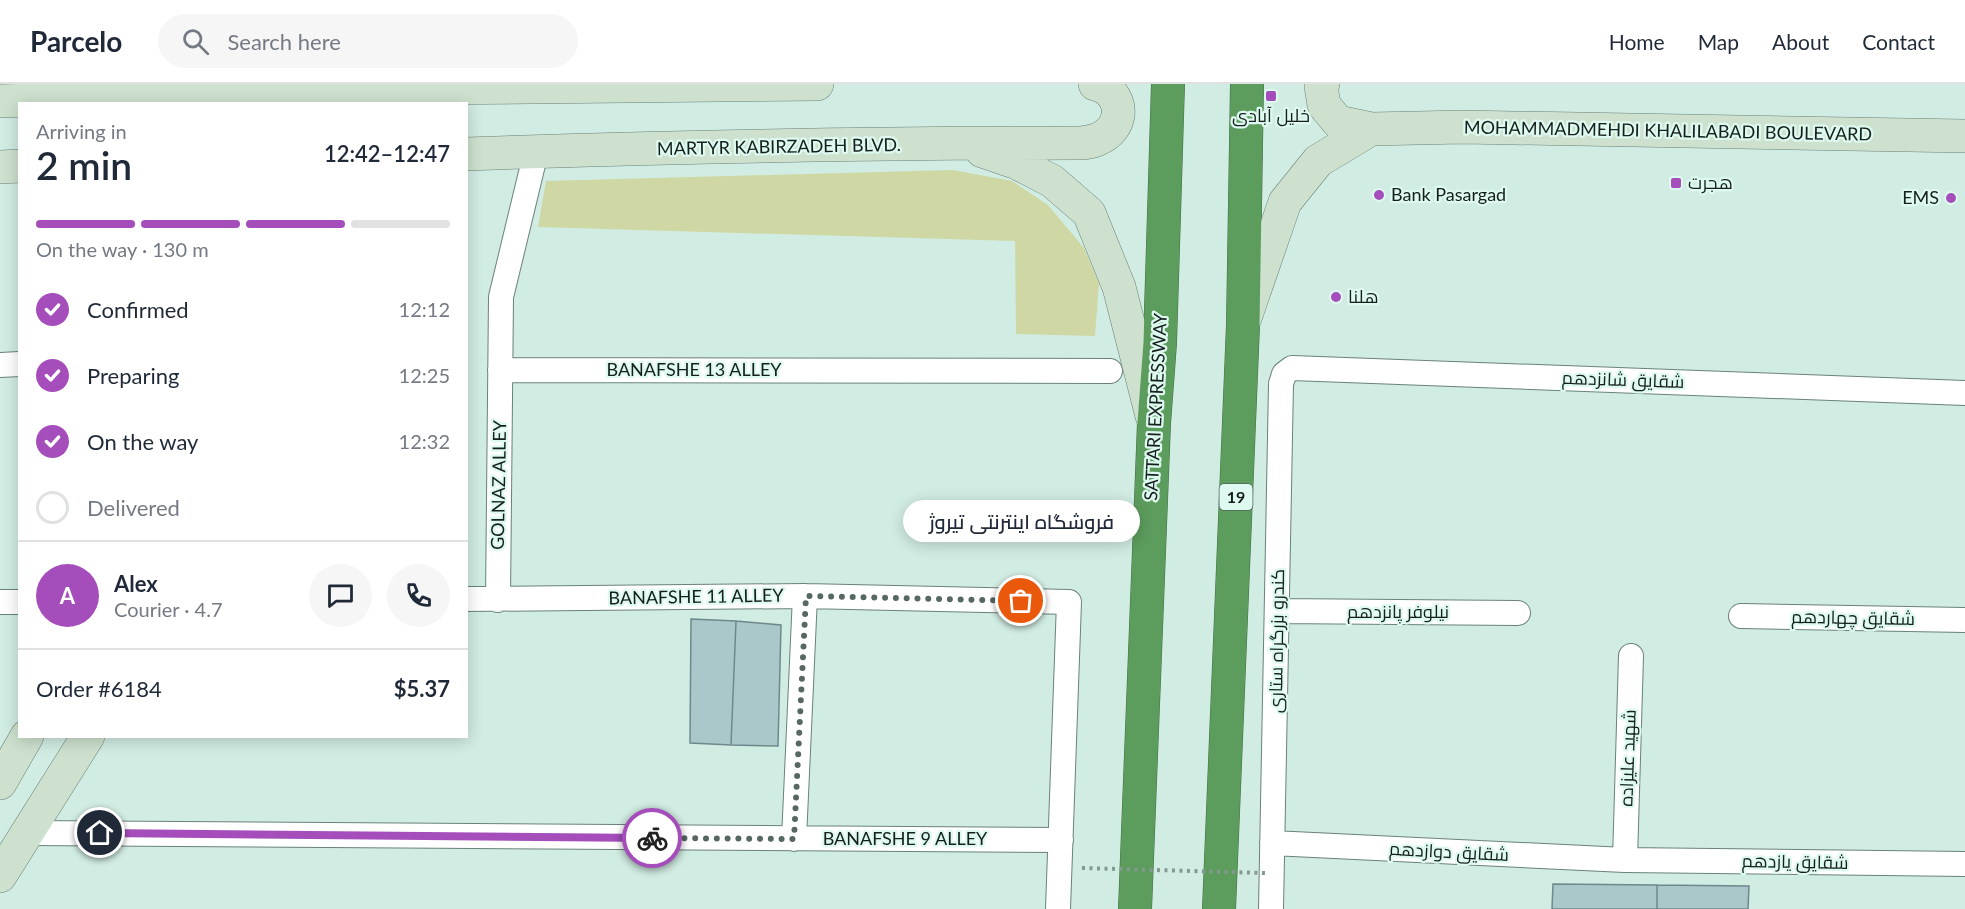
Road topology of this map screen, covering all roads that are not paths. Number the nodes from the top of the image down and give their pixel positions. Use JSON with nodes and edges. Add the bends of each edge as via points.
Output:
{"nodes":[{"id":1,"x":809,"y":84,"type":"edge"},
{"id":2,"x":817,"y":84,"type":"edge"},
{"id":3,"x":1095,"y":84,"type":"edge"},
{"id":4,"x":1168,"y":84,"type":"edge"},
{"id":5,"x":1247,"y":84,"type":"edge"},
{"id":6,"x":1323,"y":84,"type":"edge"},
{"id":7,"x":646,"y":85,"type":"edge"},
{"id":8,"x":427,"y":86,"type":"edge"},
{"id":9,"x":488,"y":86,"type":"edge"},
{"id":10,"x":0,"y":101,"type":"edge"},
{"id":11,"x":1371,"y":129,"type":"junction"},
{"id":12,"x":1965,"y":136,"type":"edge"},
{"id":13,"x":957,"y":143,"type":"junction"},
{"id":14,"x":536,"y":152,"type":"junction"},
{"id":15,"x":468,"y":154,"type":"edge"},
{"id":16,"x":18,"y":166,"type":"edge"},
{"id":17,"x":0,"y":167,"type":"edge"},
{"id":18,"x":1243,"y":325,"type":"junction"},
{"id":19,"x":0,"y":364,"type":"edge"},
{"id":20,"x":18,"y":364,"type":"edge"},
{"id":21,"x":500,"y":370,"type":"junction"},
{"id":22,"x":1110,"y":371,"type":"dead end"},
{"id":23,"x":1284,"y":374,"type":"joint"},
{"id":24,"x":1965,"y":393,"type":"edge"},
{"id":25,"x":1154,"y":423,"type":"junction"},
{"id":26,"x":806,"y":596,"type":"junction"},
{"id":27,"x":468,"y":599,"type":"edge"},
{"id":28,"x":498,"y":600,"type":"junction"},
{"id":29,"x":0,"y":602,"type":"edge"},
{"id":30,"x":18,"y":602,"type":"edge"},
{"id":31,"x":1278,"y":611,"type":"junction"},
{"id":32,"x":1518,"y":613,"type":"dead end"},
{"id":33,"x":1741,"y":616,"type":"dead end"},
{"id":34,"x":1965,"y":620,"type":"edge"},
{"id":35,"x":1631,"y":656,"type":"dead end"},
{"id":36,"x":26,"y":738,"type":"edge"},
{"id":37,"x":87,"y":738,"type":"edge"},
{"id":38,"x":0,"y":783,"type":"edge"},
{"id":39,"x":28,"y":833,"type":"junction"},
{"id":40,"x":794,"y":839,"type":"junction"},
{"id":41,"x":1061,"y":840,"type":"junction"},
{"id":42,"x":1272,"y":843,"type":"junction"},
{"id":43,"x":1625,"y":860,"type":"junction"},
{"id":44,"x":1965,"y":864,"type":"edge"},
{"id":45,"x":0,"y":876,"type":"edge"},
{"id":46,"x":1058,"y":909,"type":"edge"},
{"id":47,"x":1135,"y":909,"type":"edge"},
{"id":48,"x":1219,"y":909,"type":"edge"},
{"id":49,"x":1271,"y":909,"type":"edge"}],
"edges":[{"from":1,"to":2,"type":"main road"},
{"from":1,"to":7,"type":"main road"},
{"from":3,"to":13,"type":"main road","name":"MARTYR KABIRZADEH BLVD.","via":[[1104,86],[1118,104],[1112,130],[1092,142]]},
{"from":4,"to":25,"type":"highway","name":"SATTARI EXPRESSWAY"},
{"from":5,"to":18,"type":"highway","number":"19"},
{"from":6,"to":11,"type":"main road","name":"MOHAMMADMEHDI KHALILABADI BOULEVARD","via":[[1324,105],[1338,122]]},
{"from":7,"to":9,"type":"main road"},
{"from":8,"to":9,"type":"main road"},
{"from":8,"to":10,"type":"main road"},
{"from":11,"to":12,"type":"main road","name":"MOHAMMADMEHDI KHALILABADI BOULEVARD","via":[[1463,127]]},
{"from":11,"to":18,"type":"main road","via":[[1318,161],[1285,202]]},
{"from":13,"to":14,"type":"main road","name":"MARTYR KABIRZADEH BLVD."},
{"from":13,"to":25,"type":"main road","via":[[1017,163],[1052,181],[1089,213],[1119,287]]},
{"from":14,"to":15,"type":"main road","name":"MARTYR KABIRZADEH BLVD."},
{"from":14,"to":21,"type":"street","via":[[501,297]]},
{"from":16,"to":17,"type":"main road"},
{"from":18,"to":48,"type":"highway","number":"19"},
{"from":19,"to":20,"type":"street"},
{"from":21,"to":22,"type":"street","name":"BANAFSHE 13 ALLEY"},
{"from":21,"to":28,"type":"street","name":"GOLNAZ ALLEY"},
{"from":23,"to":24,"type":"street","name":"شقایق شانزدهم","via":[[1292,368]]},
{"from":23,"to":31,"type":"street","name":"کندرو بزرگراه ستاری"},
{"from":25,"to":47,"type":"highway","name":"SATTARI EXPRESSWAY"},
{"from":26,"to":28,"type":"street","name":"BANAFSHE 11 ALLEY"},
{"from":26,"to":40,"type":"street"},
{"from":26,"to":41,"type":"street","name":"BANAFSHE 11 ALLEY","via":[[1069,602]]},
{"from":27,"to":28,"type":"street","name":"BANAFSHE 11 ALLEY"},
{"from":29,"to":30,"type":"street"},
{"from":31,"to":32,"type":"street","name":"نیلوفر پانزدهم"},
{"from":31,"to":42,"type":"street","name":"کندرو بزرگراه ستاری"},
{"from":33,"to":34,"type":"street","name":"شقایق چهاردهم"},
{"from":35,"to":43,"type":"street","name":"شهید علیزاده"},
{"from":36,"to":38,"type":"main road"},
{"from":37,"to":39,"type":"main road"},
{"from":39,"to":40,"type":"street","name":"BANAFSHE 9 ALLEY"},
{"from":39,"to":45,"type":"main road"},
{"from":40,"to":41,"type":"street","name":"BANAFSHE 9 ALLEY"},
{"from":41,"to":46,"type":"street"},
{"from":42,"to":43,"type":"street","name":"شقایق دوازدهم"},
{"from":42,"to":49,"type":"street","name":"کندرو بزرگراه ستاری"},
{"from":43,"to":44,"type":"street","name":"شقایق یازدهم"}]}
